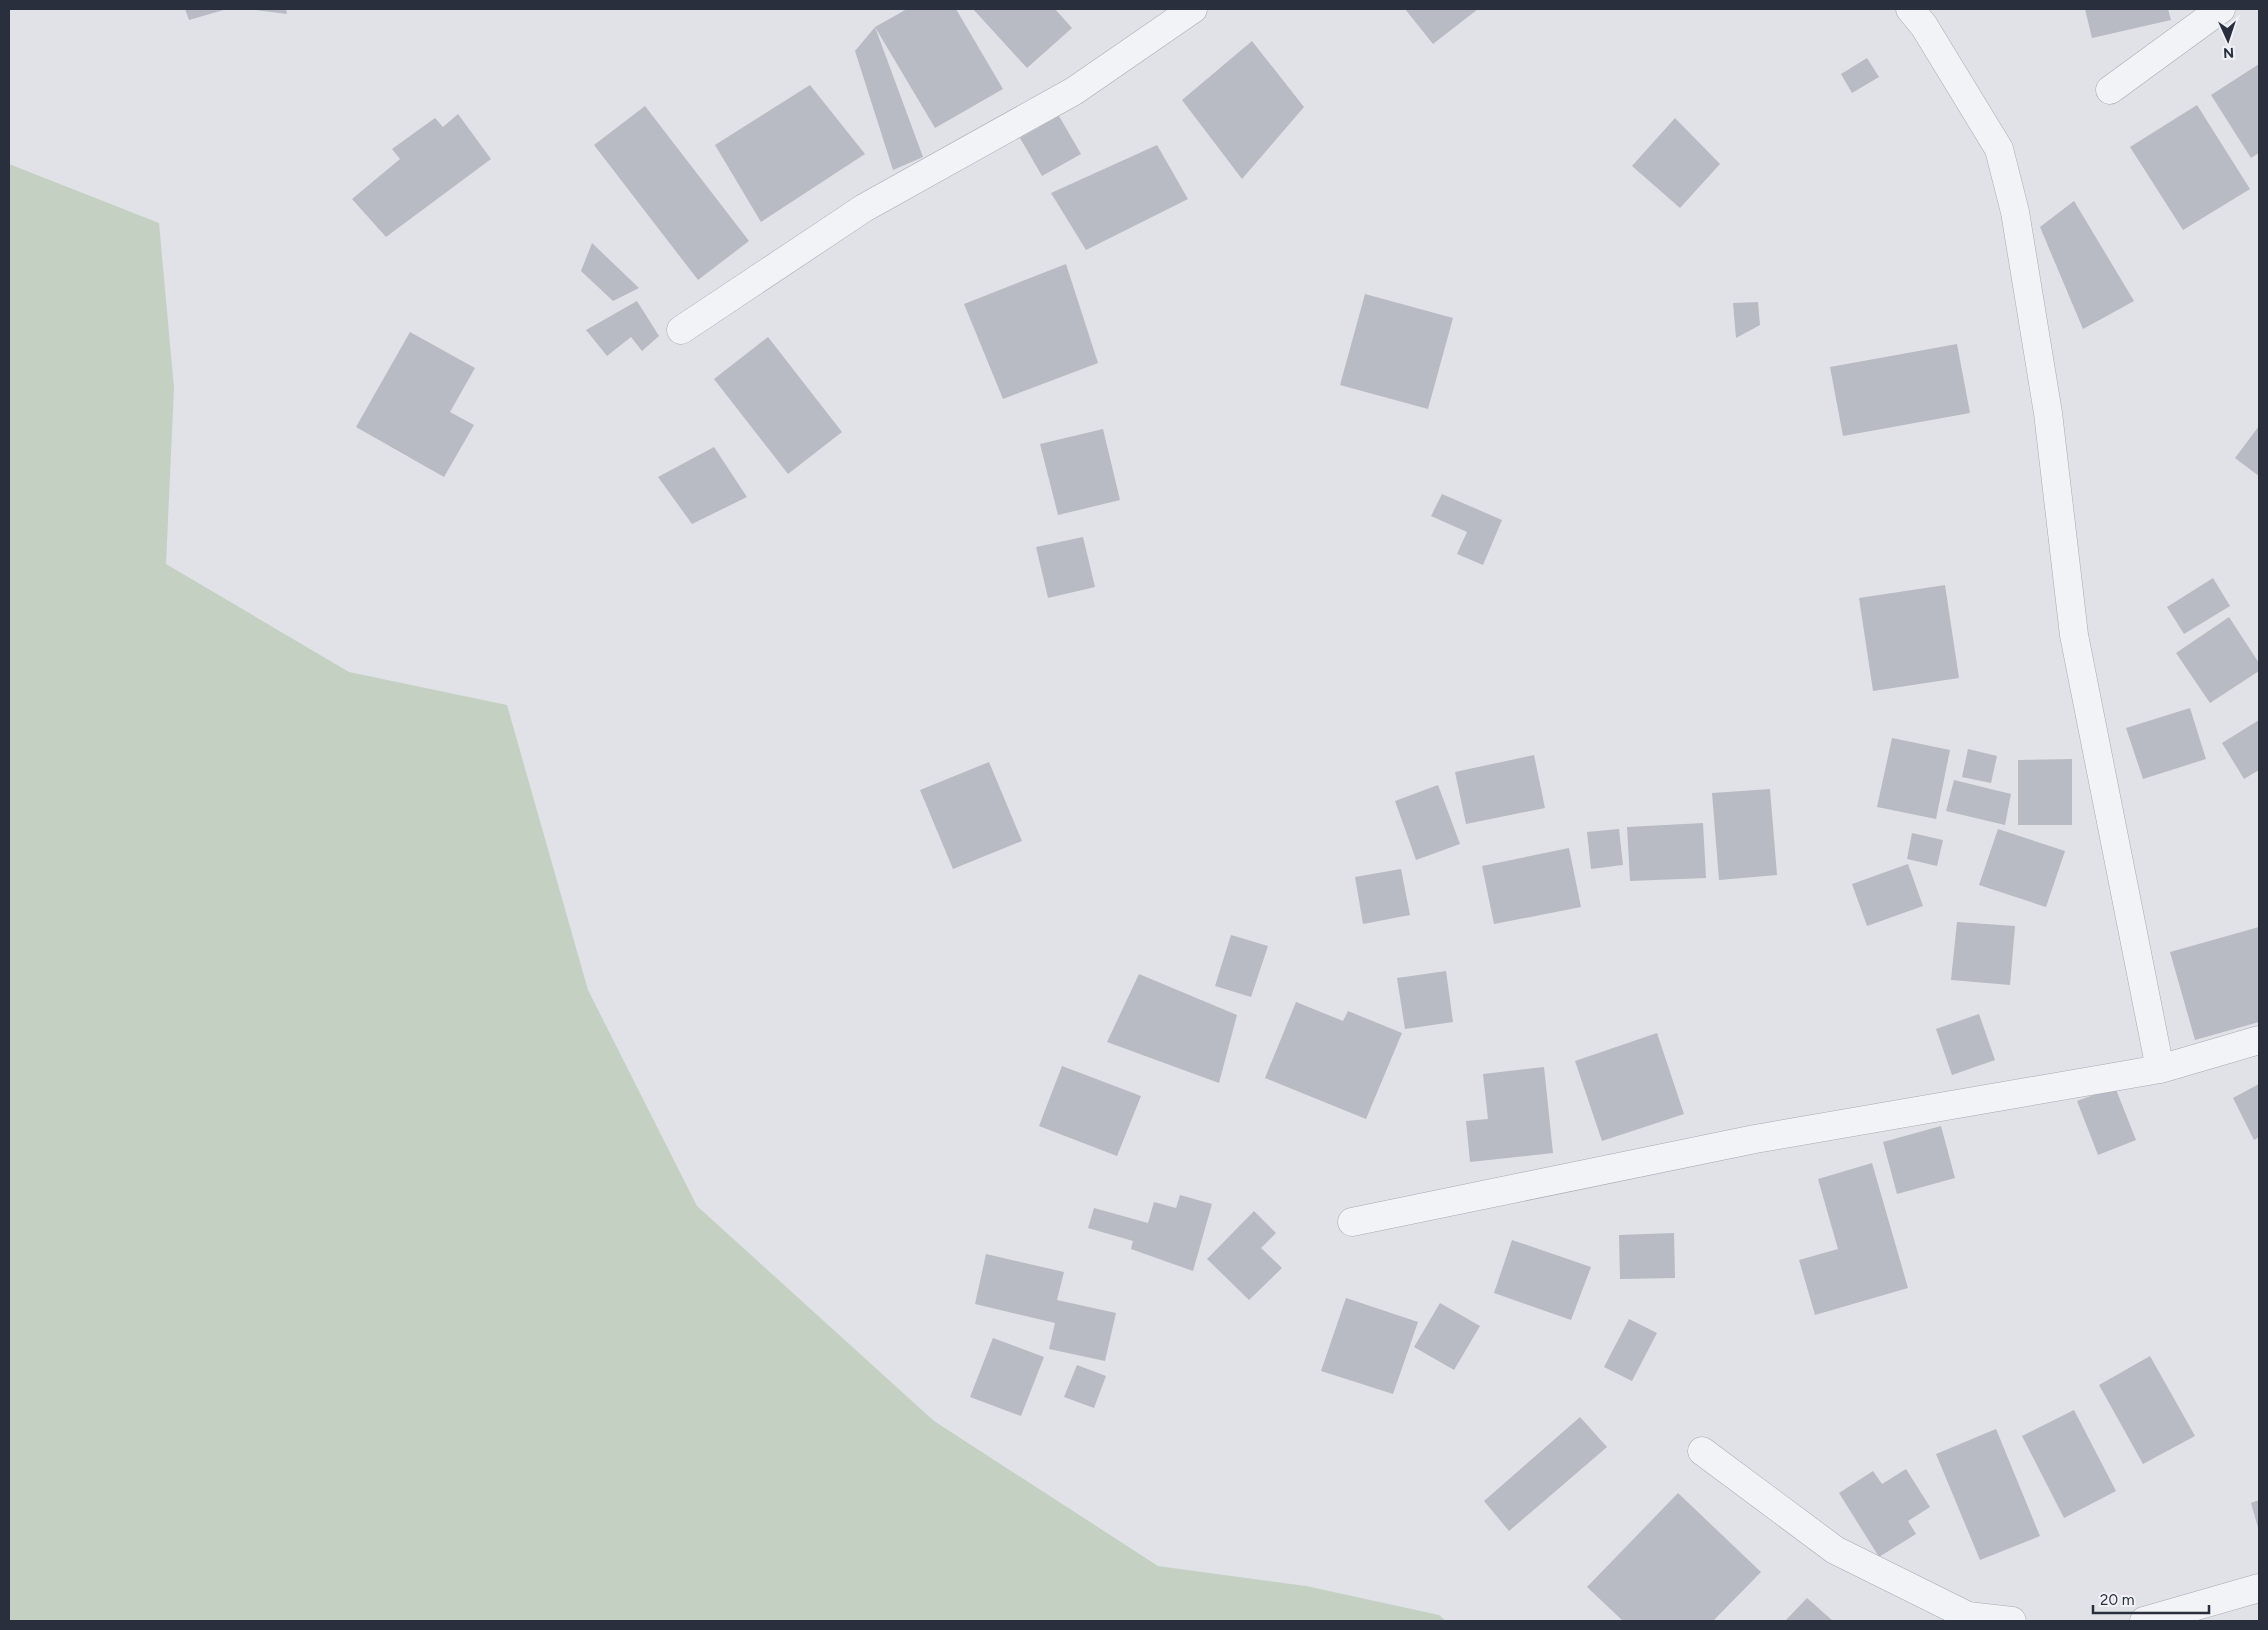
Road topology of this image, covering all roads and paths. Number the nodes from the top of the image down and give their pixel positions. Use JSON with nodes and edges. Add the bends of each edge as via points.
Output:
{"nodes":[{"id":1,"x":1192,"y":9,"type":"edge"},
{"id":2,"x":1910,"y":9,"type":"edge"},
{"id":3,"x":2221,"y":9,"type":"edge"},
{"id":4,"x":2110,"y":90,"type":"dead end"},
{"id":5,"x":681,"y":330,"type":"dead end"},
{"id":6,"x":2259,"y":1040,"type":"edge"},
{"id":7,"x":2160,"y":1069,"type":"junction"},
{"id":8,"x":1352,"y":1222,"type":"dead end"},
{"id":9,"x":1702,"y":1451,"type":"dead end"},
{"id":10,"x":2259,"y":1588,"type":"edge"},
{"id":11,"x":2012,"y":1621,"type":"edge"},
{"id":12,"x":2144,"y":1621,"type":"edge"}],
"edges":[{"from":1,"to":5,"type":"street","via":[[1074,91],[864,208]]},
{"from":2,"to":7,"type":"street","via":[[1924,26],[1999,149],[2014,212],[2048,413],[2074,635]]},
{"from":3,"to":4,"type":"street"},
{"from":6,"to":7,"type":"street"},
{"from":7,"to":8,"type":"street","via":[[1755,1140]]},
{"from":9,"to":11,"type":"street","via":[[1835,1550],[1968,1616]]},
{"from":10,"to":12,"type":"street"}]}
